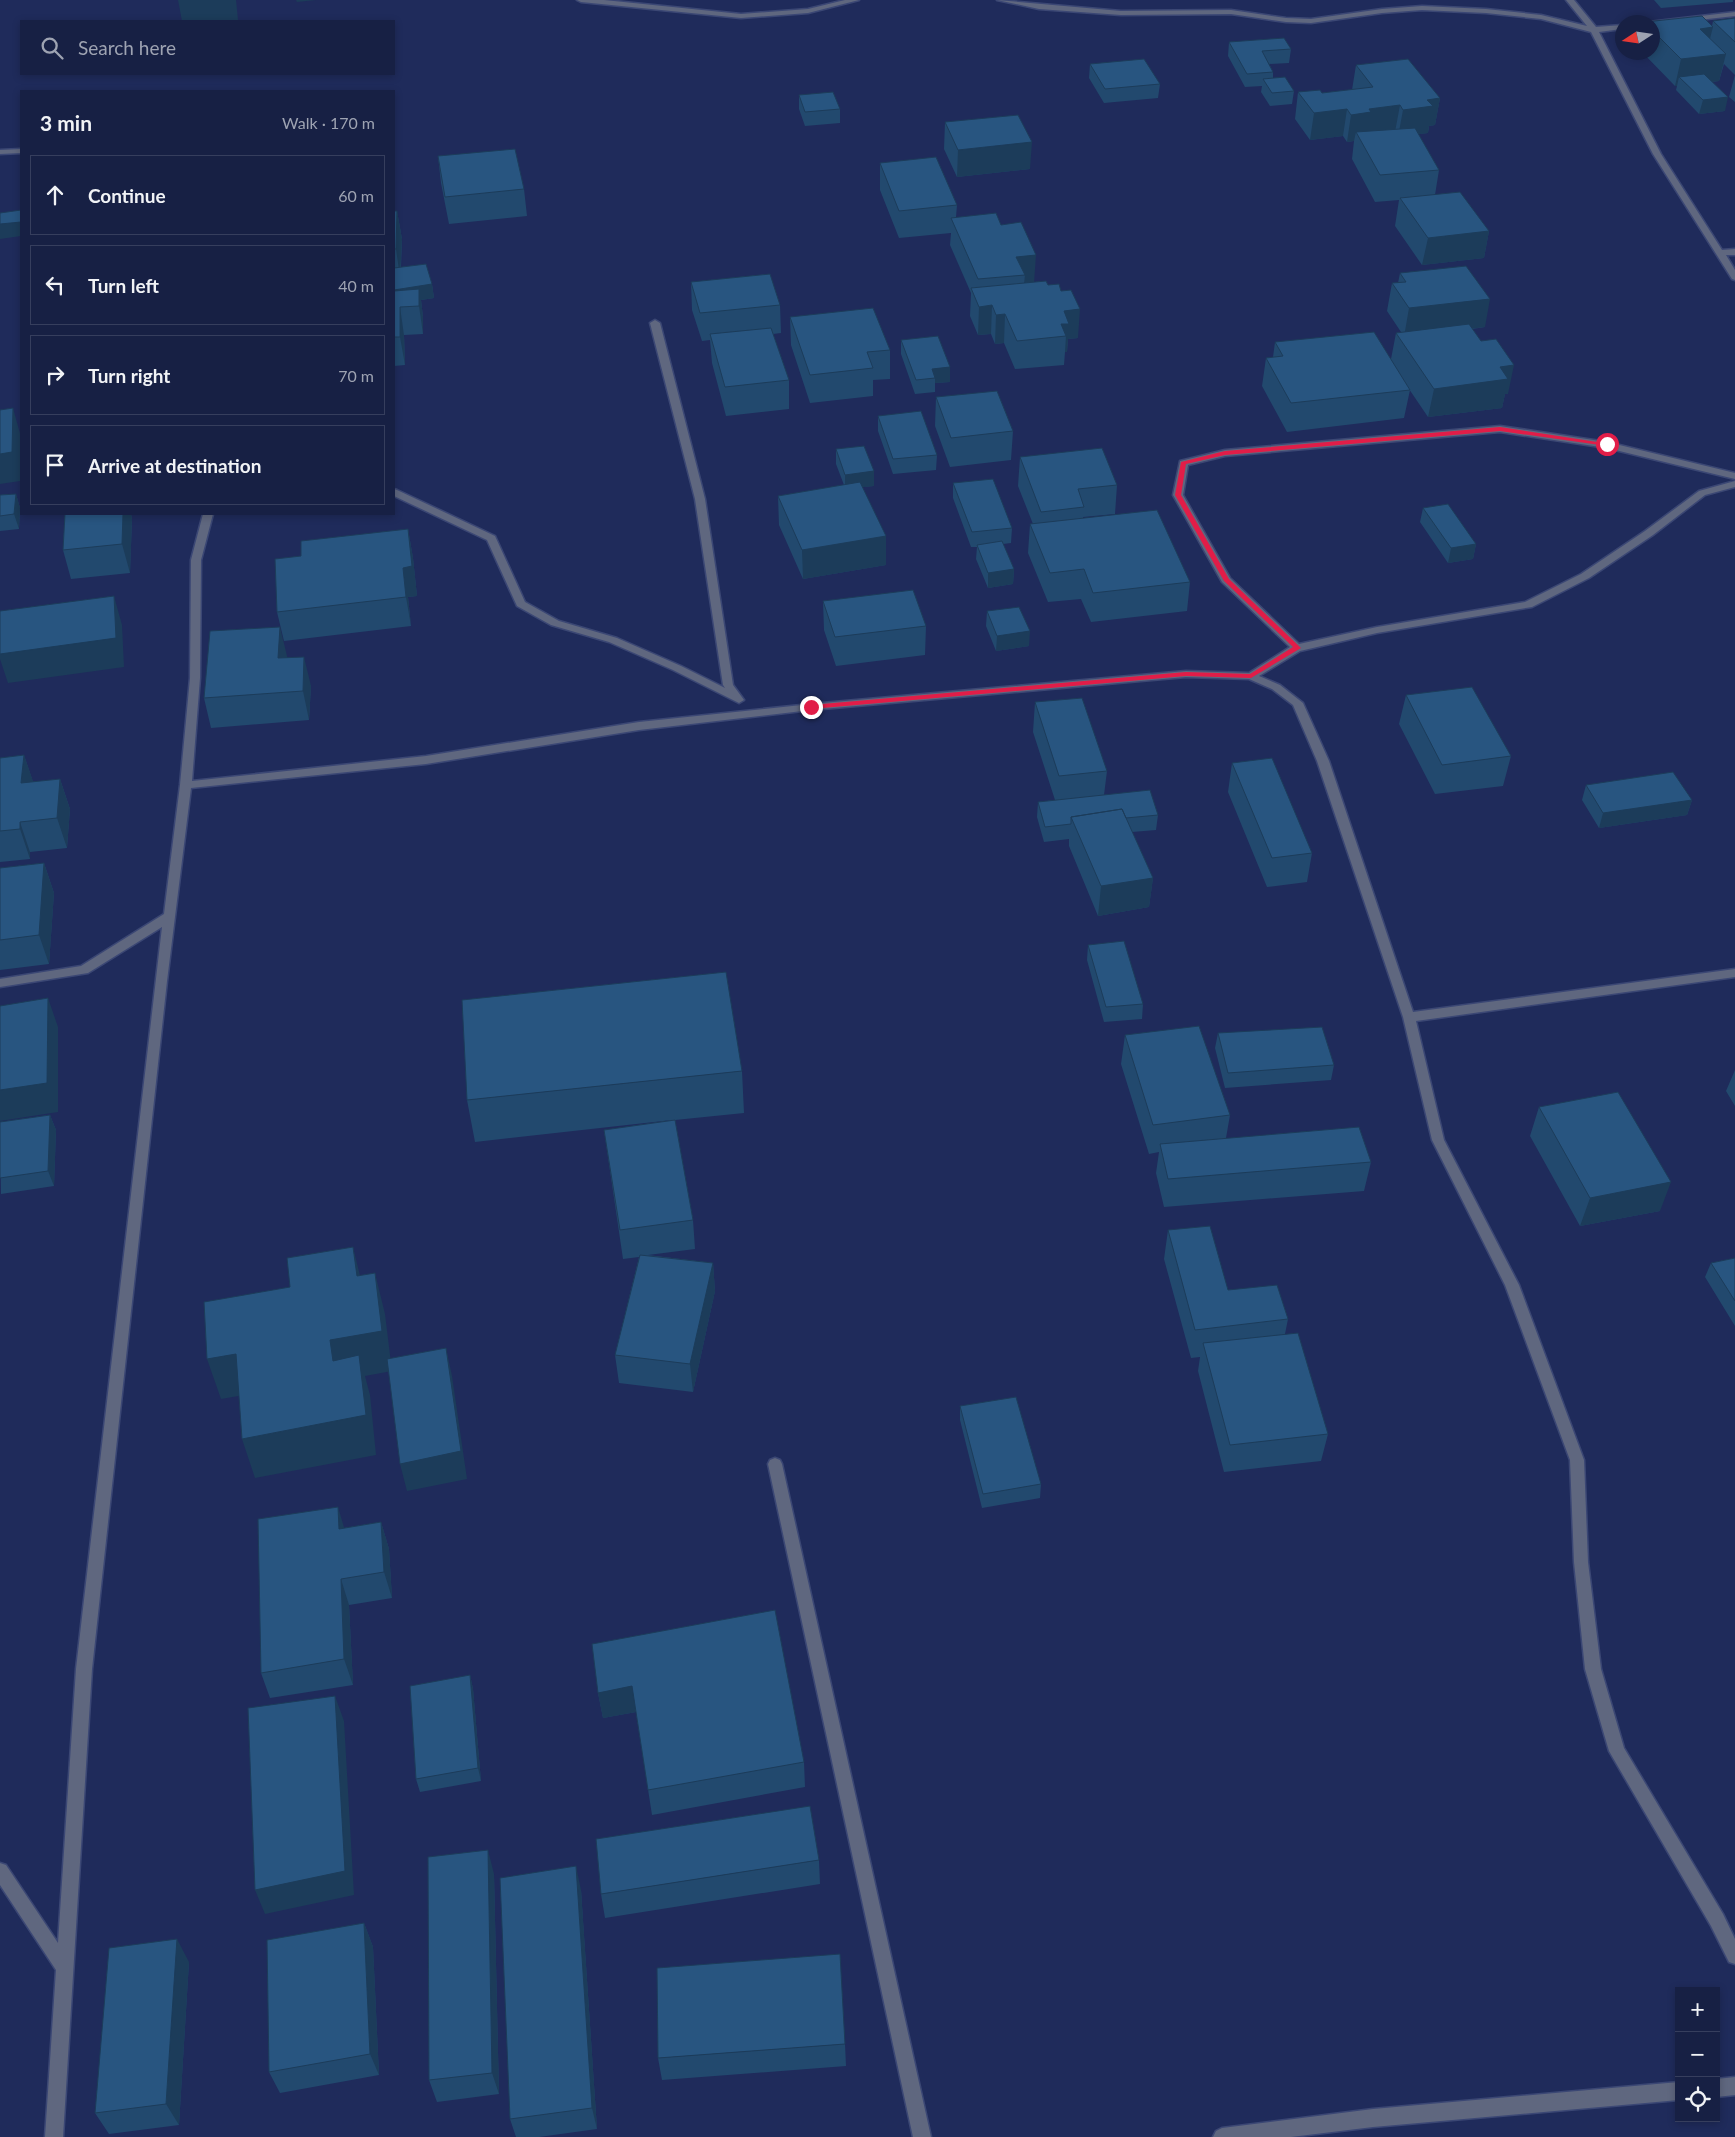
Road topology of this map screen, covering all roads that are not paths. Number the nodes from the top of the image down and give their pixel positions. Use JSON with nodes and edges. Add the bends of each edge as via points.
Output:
{"nodes":[{"id":1,"x":580,"y":0,"type":"edge"},
{"id":2,"x":855,"y":0,"type":"edge"},
{"id":3,"x":1001,"y":0,"type":"edge"},
{"id":4,"x":1427,"y":0,"type":"edge"},
{"id":5,"x":1570,"y":0,"type":"edge"},
{"id":6,"x":1452,"y":9,"type":"junction"},
{"id":7,"x":1735,"y":14,"type":"edge"},
{"id":8,"x":1660,"y":22,"type":"edge"},
{"id":9,"x":1615,"y":28,"type":"edge"},
{"id":10,"x":1594,"y":30,"type":"junction"},
{"id":11,"x":20,"y":151,"type":"edge"},
{"id":12,"x":0,"y":152,"type":"edge"},
{"id":13,"x":1735,"y":252,"type":"edge"},
{"id":14,"x":1720,"y":253,"type":"junction"},
{"id":15,"x":1735,"y":277,"type":"edge"},
{"id":16,"x":655,"y":323,"type":"dead end"},
{"id":17,"x":1735,"y":476,"type":"edge"},
{"id":18,"x":1735,"y":484,"type":"edge"},
{"id":19,"x":395,"y":492,"type":"edge"},
{"id":20,"x":208,"y":515,"type":"edge"},
{"id":21,"x":1297,"y":648,"type":"junction"},
{"id":22,"x":1251,"y":676,"type":"junction"},
{"id":23,"x":739,"y":700,"type":"junction"},
{"id":24,"x":748,"y":714,"type":"junction"},
{"id":25,"x":186,"y":784,"type":"junction"},
{"id":26,"x":170,"y":916,"type":"junction"},
{"id":27,"x":1735,"y":973,"type":"edge"},
{"id":28,"x":0,"y":983,"type":"edge"},
{"id":29,"x":1409,"y":1017,"type":"junction"},
{"id":30,"x":775,"y":1464,"type":"dead end"},
{"id":31,"x":0,"y":1871,"type":"edge"},
{"id":32,"x":1735,"y":1956,"type":"edge"},
{"id":33,"x":64,"y":1968,"type":"junction"},
{"id":34,"x":1735,"y":2086,"type":"edge"},
{"id":35,"x":1720,"y":2088,"type":"edge"},
{"id":36,"x":1675,"y":2091,"type":"edge"},
{"id":37,"x":54,"y":2137,"type":"edge"},
{"id":38,"x":922,"y":2137,"type":"edge"},
{"id":39,"x":1222,"y":2137,"type":"edge"}],
"edges":[{"from":1,"to":2,"type":"street","via":[[741,16],[808,11]]},
{"from":3,"to":6,"type":"street","via":[[1039,7],[1122,13],[1231,12],[1311,21],[1382,11]]},
{"from":4,"to":6,"type":"street"},
{"from":5,"to":10,"type":"street"},
{"from":6,"to":10,"type":"street","via":[[1541,17]]},
{"from":7,"to":8,"type":"street"},
{"from":9,"to":10,"type":"street"},
{"from":10,"to":14,"type":"street","via":[[1657,154]]},
{"from":11,"to":12,"type":"street"},
{"from":13,"to":14,"type":"street"},
{"from":14,"to":15,"type":"street"},
{"from":16,"to":23,"type":"street","via":[[700,499],[728,685]]},
{"from":17,"to":21,"type":"street","via":[[1607,444],[1500,429],[1225,453],[1183,463],[1178,495],[1226,580]]},
{"from":18,"to":21,"type":"street","via":[[1702,493],[1585,576],[1528,605],[1377,630]]},
{"from":19,"to":23,"type":"street","via":[[490,538],[520,604],[555,623],[613,640],[677,668]]},
{"from":20,"to":25,"type":"street","via":[[196,560],[195,678]]},
{"from":21,"to":22,"type":"street"},
{"from":22,"to":24,"type":"street","via":[[1186,674]]},
{"from":22,"to":29,"type":"street","via":[[1298,702],[1323,761]]},
{"from":23,"to":24,"type":"street"},
{"from":24,"to":25,"type":"street","via":[[639,726],[426,760]]},
{"from":25,"to":26,"type":"street"},
{"from":26,"to":28,"type":"street","via":[[84,970]]},
{"from":26,"to":33,"type":"street","via":[[84,1669]]},
{"from":27,"to":29,"type":"street"},
{"from":29,"to":32,"type":"street","via":[[1438,1140],[1512,1285],[1577,1460],[1581,1562],[1593,1669],[1617,1751]]},
{"from":30,"to":38,"type":"street"},
{"from":31,"to":33,"type":"street"},
{"from":33,"to":37,"type":"street"},
{"from":34,"to":35,"type":"street"},
{"from":36,"to":39,"type":"street","via":[[1373,2118]]}]}
